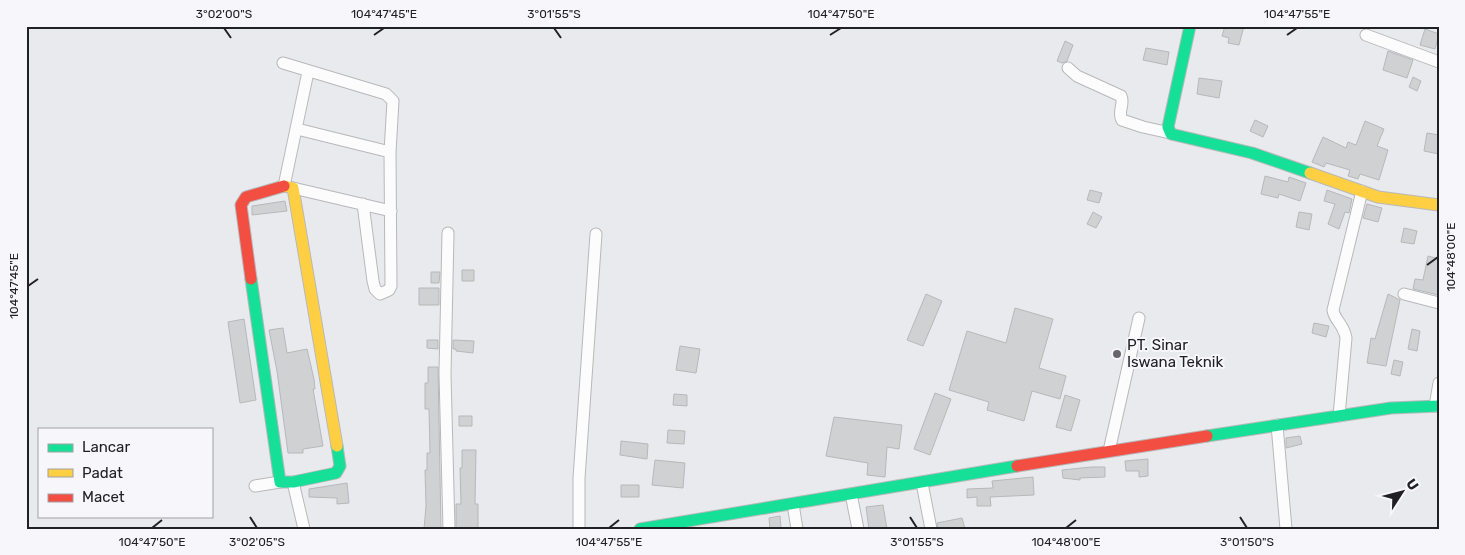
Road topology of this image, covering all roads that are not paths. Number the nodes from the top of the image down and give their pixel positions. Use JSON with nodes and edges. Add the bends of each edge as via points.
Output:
{"nodes":[{"id":1,"x":1190,"y":26,"type":"edge"},
{"id":2,"x":1366,"y":35,"type":"dead end"},
{"id":3,"x":1439,"y":62,"type":"edge"},
{"id":4,"x":283,"y":63,"type":"dead end"},
{"id":5,"x":1068,"y":68,"type":"dead end"},
{"id":6,"x":308,"y":72,"type":"junction"},
{"id":7,"x":297,"y":129,"type":"junction"},
{"id":8,"x":1170,"y":133,"type":"junction"},
{"id":9,"x":390,"y":152,"type":"junction"},
{"id":10,"x":288,"y":187,"type":"junction"},
{"id":11,"x":1362,"y":191,"type":"junction"},
{"id":12,"x":363,"y":204,"type":"junction"},
{"id":13,"x":1439,"y":205,"type":"edge"},
{"id":14,"x":391,"y":211,"type":"junction"},
{"id":15,"x":448,"y":233,"type":"dead end"},
{"id":16,"x":596,"y":234,"type":"dead end"},
{"id":17,"x":1404,"y":294,"type":"dead end"},
{"id":18,"x":1439,"y":303,"type":"edge"},
{"id":19,"x":1140,"y":318,"type":"dead end"},
{"id":20,"x":1439,"y":383,"type":"edge"},
{"id":21,"x":1437,"y":406,"type":"edge"},
{"id":22,"x":1339,"y":416,"type":"junction"},
{"id":23,"x":1277,"y":425,"type":"junction"},
{"id":24,"x":1109,"y":451,"type":"junction"},
{"id":25,"x":280,"y":482,"type":"junction"},
{"id":26,"x":293,"y":482,"type":"junction"},
{"id":27,"x":922,"y":483,"type":"junction"},
{"id":28,"x":255,"y":486,"type":"dead end"},
{"id":29,"x":851,"y":494,"type":"junction"},
{"id":30,"x":793,"y":504,"type":"junction"},
{"id":31,"x":304,"y":529,"type":"edge"},
{"id":32,"x":449,"y":529,"type":"edge"},
{"id":33,"x":580,"y":529,"type":"edge"},
{"id":34,"x":640,"y":529,"type":"edge"},
{"id":35,"x":796,"y":529,"type":"edge"},
{"id":36,"x":858,"y":529,"type":"edge"},
{"id":37,"x":931,"y":529,"type":"edge"},
{"id":38,"x":1286,"y":529,"type":"edge"}],
"edges":[{"from":1,"to":8,"type":"street","via":[[1170,119]]},
{"from":2,"to":3,"type":"street"},
{"from":4,"to":6,"type":"street"},
{"from":5,"to":8,"type":"street","via":[[1077,76],[1121,96],[1122,120]]},
{"from":6,"to":7,"type":"street"},
{"from":6,"to":9,"type":"street","via":[[390,96],[393,101]]},
{"from":7,"to":9,"type":"street"},
{"from":7,"to":10,"type":"street"},
{"from":8,"to":11,"type":"street","via":[[1183,139],[1252,153]]},
{"from":9,"to":14,"type":"street"},
{"from":10,"to":12,"type":"street"},
{"from":10,"to":25,"type":"street","via":[[246,197],[241,205]]},
{"from":10,"to":26,"type":"street","via":[[340,466],[336,473]]},
{"from":11,"to":13,"type":"street","via":[[1378,197]]},
{"from":11,"to":22,"type":"street","via":[[1333,310],[1346,329]]},
{"from":12,"to":14,"type":"street"},
{"from":12,"to":14,"type":"street","via":[[373,280],[380,294],[391,286]]},
{"from":15,"to":32,"type":"street"},
{"from":16,"to":33,"type":"street","via":[[580,478]]},
{"from":17,"to":18,"type":"street"},
{"from":19,"to":24,"type":"street"},
{"from":20,"to":21,"type":"street"},
{"from":21,"to":22,"type":"street","via":[[1391,408]]},
{"from":22,"to":23,"type":"street"},
{"from":23,"to":24,"type":"street"},
{"from":23,"to":38,"type":"street"},
{"from":24,"to":27,"type":"street"},
{"from":25,"to":26,"type":"street"},
{"from":25,"to":28,"type":"street"},
{"from":26,"to":31,"type":"street"},
{"from":27,"to":29,"type":"street"},
{"from":27,"to":37,"type":"street"},
{"from":29,"to":30,"type":"street"},
{"from":29,"to":36,"type":"street"},
{"from":30,"to":34,"type":"street"},
{"from":30,"to":35,"type":"street"}]}
